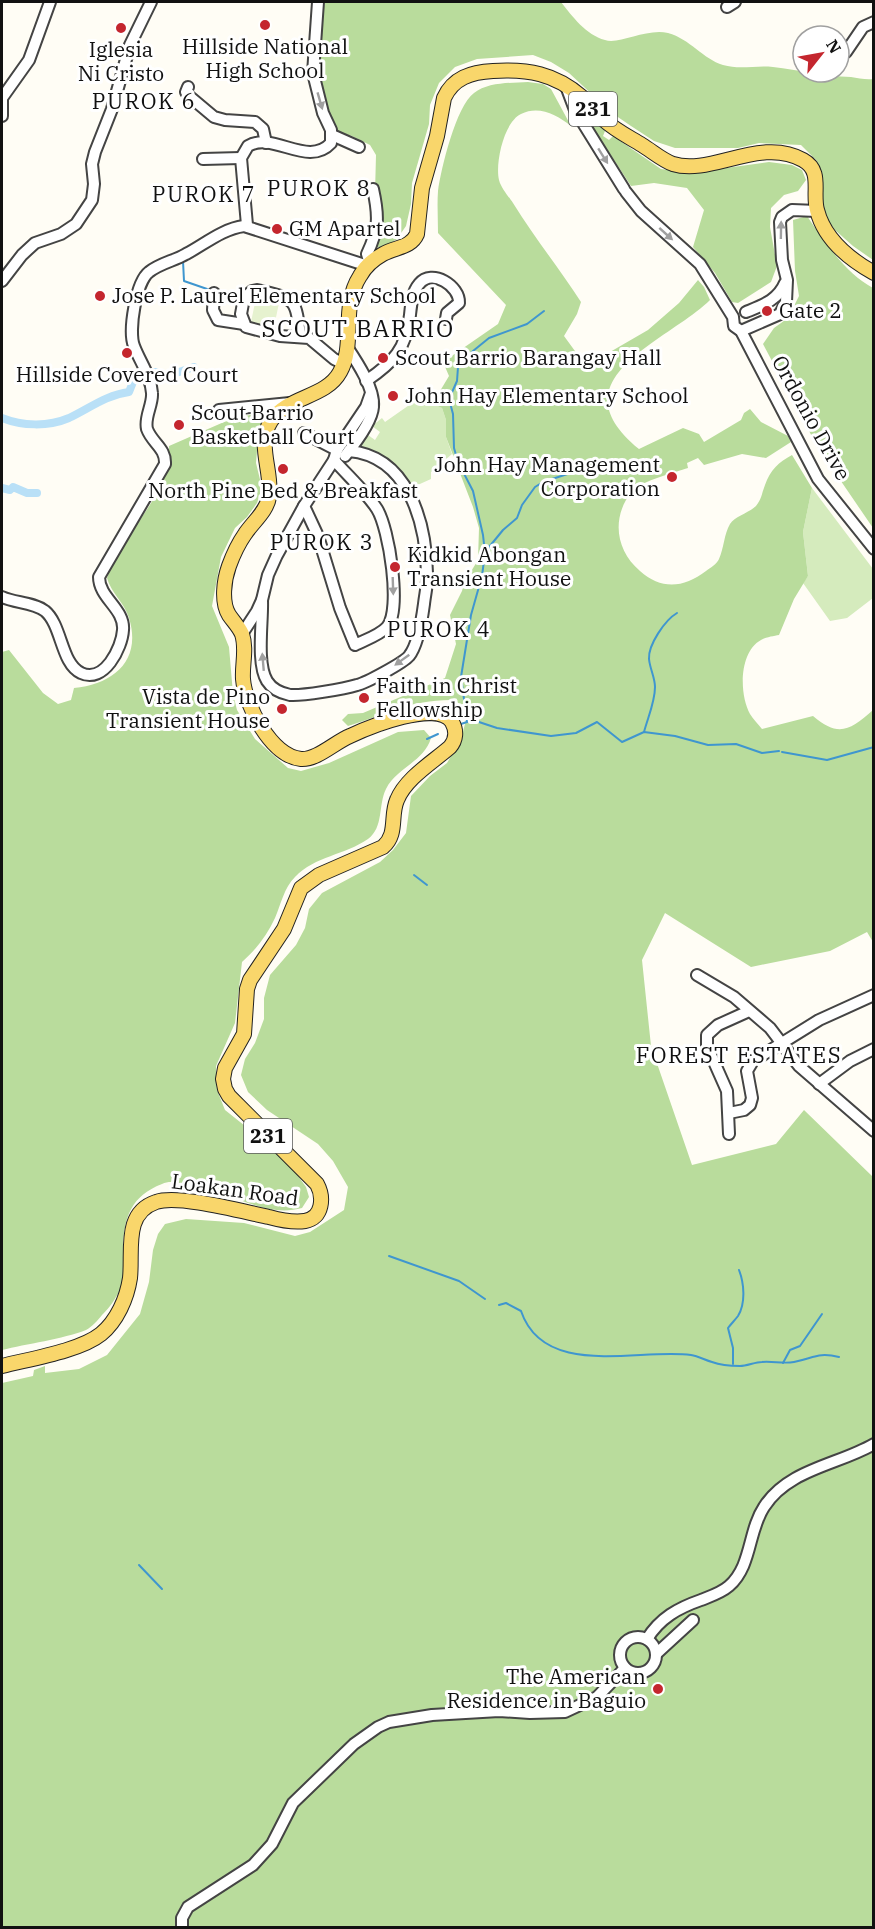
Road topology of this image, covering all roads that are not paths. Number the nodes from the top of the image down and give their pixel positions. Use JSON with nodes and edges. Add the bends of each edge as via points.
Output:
{"nodes":[{"id":1,"x":50,"y":2,"type":"edge"},
{"id":2,"x":151,"y":2,"type":"edge"},
{"id":3,"x":318,"y":2,"type":"edge"},
{"id":4,"x":873,"y":22,"type":"edge"},
{"id":5,"x":851,"y":44,"type":"edge"},
{"id":6,"x":566,"y":86,"type":"junction"},
{"id":7,"x":188,"y":87,"type":"dead end"},
{"id":8,"x":2,"y":98,"type":"edge"},
{"id":9,"x":2,"y":116,"type":"edge"},
{"id":10,"x":332,"y":135,"type":"junction"},
{"id":11,"x":266,"y":143,"type":"junction"},
{"id":12,"x":358,"y":147,"type":"dead end"},
{"id":13,"x":242,"y":158,"type":"junction"},
{"id":14,"x":203,"y":159,"type":"dead end"},
{"id":15,"x":373,"y":189,"type":"dead end"},
{"id":16,"x":817,"y":212,"type":"junction"},
{"id":17,"x":247,"y":225,"type":"junction"},
{"id":18,"x":369,"y":265,"type":"junction"},
{"id":19,"x":873,"y":273,"type":"edge"},
{"id":20,"x":787,"y":280,"type":"junction"},
{"id":21,"x":2,"y":281,"type":"edge"},
{"id":22,"x":214,"y":293,"type":"dead end"},
{"id":23,"x":746,"y":312,"type":"junction"},
{"id":24,"x":733,"y":317,"type":"junction"},
{"id":25,"x":446,"y":319,"type":"dead end"},
{"id":26,"x":244,"y":324,"type":"junction"},
{"id":27,"x":746,"y":328,"type":"junction"},
{"id":28,"x":300,"y":337,"type":"junction"},
{"id":29,"x":347,"y":347,"type":"junction"},
{"id":30,"x":344,"y":363,"type":"junction"},
{"id":31,"x":366,"y":381,"type":"junction"},
{"id":32,"x":371,"y":393,"type":"junction"},
{"id":33,"x":296,"y":402,"type":"junction"},
{"id":34,"x":219,"y":410,"type":"dead end"},
{"id":35,"x":304,"y":433,"type":"dead end"},
{"id":36,"x":349,"y":451,"type":"junction"},
{"id":37,"x":335,"y":455,"type":"junction"},
{"id":38,"x":304,"y":506,"type":"junction"},
{"id":39,"x":873,"y":549,"type":"edge"},
{"id":40,"x":2,"y":597,"type":"edge"},
{"id":41,"x":262,"y":600,"type":"junction"},
{"id":42,"x":242,"y":634,"type":"junction"},
{"id":43,"x":697,"y":975,"type":"dead end"},
{"id":44,"x":873,"y":995,"type":"edge"},
{"id":45,"x":749,"y":1011,"type":"junction"},
{"id":46,"x":782,"y":1042,"type":"junction"},
{"id":47,"x":873,"y":1049,"type":"edge"},
{"id":48,"x":819,"y":1084,"type":"junction"},
{"id":49,"x":729,"y":1113,"type":"junction"},
{"id":50,"x":873,"y":1131,"type":"edge"},
{"id":51,"x":729,"y":1134,"type":"dead end"},
{"id":52,"x":2,"y":1366,"type":"edge"},
{"id":53,"x":873,"y":1444,"type":"edge"},
{"id":54,"x":693,"y":1620,"type":"dead end"},
{"id":55,"x":647,"y":1640,"type":"junction"},
{"id":56,"x":656,"y":1654,"type":"junction"},
{"id":57,"x":626,"y":1668,"type":"junction"},
{"id":58,"x":182,"y":1928,"type":"edge"}],
"edges":[{"from":1,"to":8,"type":"street","via":[[29,60]]},
{"from":2,"to":21,"type":"street","via":[[133,38],[95,152],[92,200],[76,224],[35,243]]},
{"from":3,"to":10,"type":"street","one_way":true,"via":[[313,73]]},
{"from":4,"to":5,"type":"street","via":[[863,27]]},
{"from":6,"to":16,"type":"main road","name":"Loakan Road","number":"231","via":[[611,125],[672,164],[692,166],[770,152],[803,160],[815,175]]},
{"from":6,"to":18,"type":"main road","name":"Loakan Road","number":"231","via":[[543,75],[517,70],[476,73],[453,84],[444,98],[422,188],[417,234],[411,242]]},
{"from":6,"to":24,"type":"street","name":"Ordonio Drive","one_way":true,"via":[[575,110],[625,191],[641,211],[699,264]]},
{"from":7,"to":11,"type":"street","via":[[189,96],[214,117],[255,122],[263,129]]},
{"from":8,"to":9,"type":"street"},
{"from":10,"to":11,"type":"street","via":[[332,143],[316,151]]},
{"from":10,"to":12,"type":"street"},
{"from":11,"to":13,"type":"street","via":[[251,144]]},
{"from":13,"to":14,"type":"street"},
{"from":13,"to":17,"type":"street"},
{"from":15,"to":18,"type":"street","via":[[378,221],[367,254]]},
{"from":16,"to":19,"type":"main road","name":"Loakan Road","number":"231","via":[[835,243]]},
{"from":20,"to":16,"type":"street","one_way":true,"via":[[780,222],[792,210]]},
{"from":17,"to":18,"type":"street"},
{"from":17,"to":40,"type":"street","via":[[231,228],[157,267],[147,273],[139,287],[132,330],[133,343],[153,394],[146,425],[166,457],[100,572],[100,586],[123,623],[122,641],[112,660],[98,673],[78,672],[47,613]]},
{"from":18,"to":29,"type":"main road","name":"Loakan Road","number":"231","via":[[351,296]]},
{"from":20,"to":23,"type":"street","via":[[778,295]]},
{"from":20,"to":27,"type":"street","via":[[786,302],[780,314]]},
{"from":22,"to":26,"type":"street","via":[[213,310],[218,320]]},
{"from":23,"to":24,"type":"street"},
{"from":23,"to":27,"type":"street","name":"Ordonio Drive","via":[[751,317]]},
{"from":24,"to":27,"type":"street","name":"Ordonio Drive","via":[[734,326]]},
{"from":25,"to":31,"type":"street","via":[[447,313],[459,303],[457,292],[439,279],[420,282],[403,346],[390,364]]},
{"from":26,"to":28,"type":"street","via":[[257,332]]},
{"from":26,"to":28,"type":"street","via":[[244,298],[257,290],[285,297],[295,304]]},
{"from":27,"to":39,"type":"street","name":"Ordonio Drive","via":[[818,479]]},
{"from":28,"to":30,"type":"street"},
{"from":29,"to":30,"type":"main road","name":"Loakan Road","number":"231"},
{"from":29,"to":31,"type":"street"},
{"from":30,"to":33,"type":"main road","name":"Loakan Road","number":"231","via":[[333,382]]},
{"from":31,"to":32,"type":"street"},
{"from":32,"to":36,"type":"street","via":[[372,414]]},
{"from":32,"to":37,"type":"street"},
{"from":33,"to":34,"type":"street"},
{"from":33,"to":42,"type":"main road","name":"Loakan Road","number":"231","via":[[279,412],[267,428],[270,495],[266,507],[243,536],[228,570],[225,608]]},
{"from":35,"to":37,"type":"street"},
{"from":36,"to":37,"type":"street","via":[[344,456]]},
{"from":36,"to":41,"type":"street","one_way":true,"via":[[370,455],[390,469],[407,490],[421,523],[427,587],[423,616],[410,655],[357,685],[301,695],[282,693],[264,675]]},
{"from":37,"to":38,"type":"street"},
{"from":37,"to":38,"type":"street","one_way":true,"via":[[376,509],[392,560],[393,616],[384,630],[355,645]]},
{"from":38,"to":41,"type":"street","via":[[268,575]]},
{"from":41,"to":42,"type":"street"},
{"from":42,"to":52,"type":"main road","name":"Loakan Road","number":"231","via":[[247,701],[275,744],[294,756],[312,757],[349,736],[429,712],[446,717],[456,738],[397,799],[389,842],[319,875],[302,888],[284,929],[250,980],[244,1034],[225,1068],[225,1089],[237,1106],[317,1184],[322,1197],[318,1212],[306,1221],[286,1221],[177,1199],[156,1202],[135,1220],[126,1294],[104,1332],[73,1347]]},
{"from":43,"to":45,"type":"street"},
{"from":44,"to":46,"type":"street"},
{"from":45,"to":46,"type":"street"},
{"from":45,"to":49,"type":"street","via":[[718,1025],[707,1035],[707,1046],[724,1079]]},
{"from":46,"to":48,"type":"street","via":[[799,1066]]},
{"from":46,"to":49,"type":"street","via":[[749,1066],[750,1105]]},
{"from":47,"to":48,"type":"street","via":[[850,1060]]},
{"from":48,"to":50,"type":"street"},
{"from":49,"to":51,"type":"street"},
{"from":53,"to":55,"type":"street","via":[[817,1467],[777,1492],[761,1513],[745,1561],[732,1583],[672,1612]]},
{"from":54,"to":56,"type":"street"},
{"from":55,"to":56,"type":"street"},
{"from":55,"to":57,"type":"street","via":[[634,1638],[624,1644],[620,1656]]},
{"from":56,"to":57,"type":"street","via":[[646,1671],[639,1673]]},
{"from":57,"to":58,"type":"street","via":[[597,1697],[565,1712],[432,1715],[378,1727],[354,1744],[292,1803],[277,1836],[253,1865],[188,1907]]}]}
